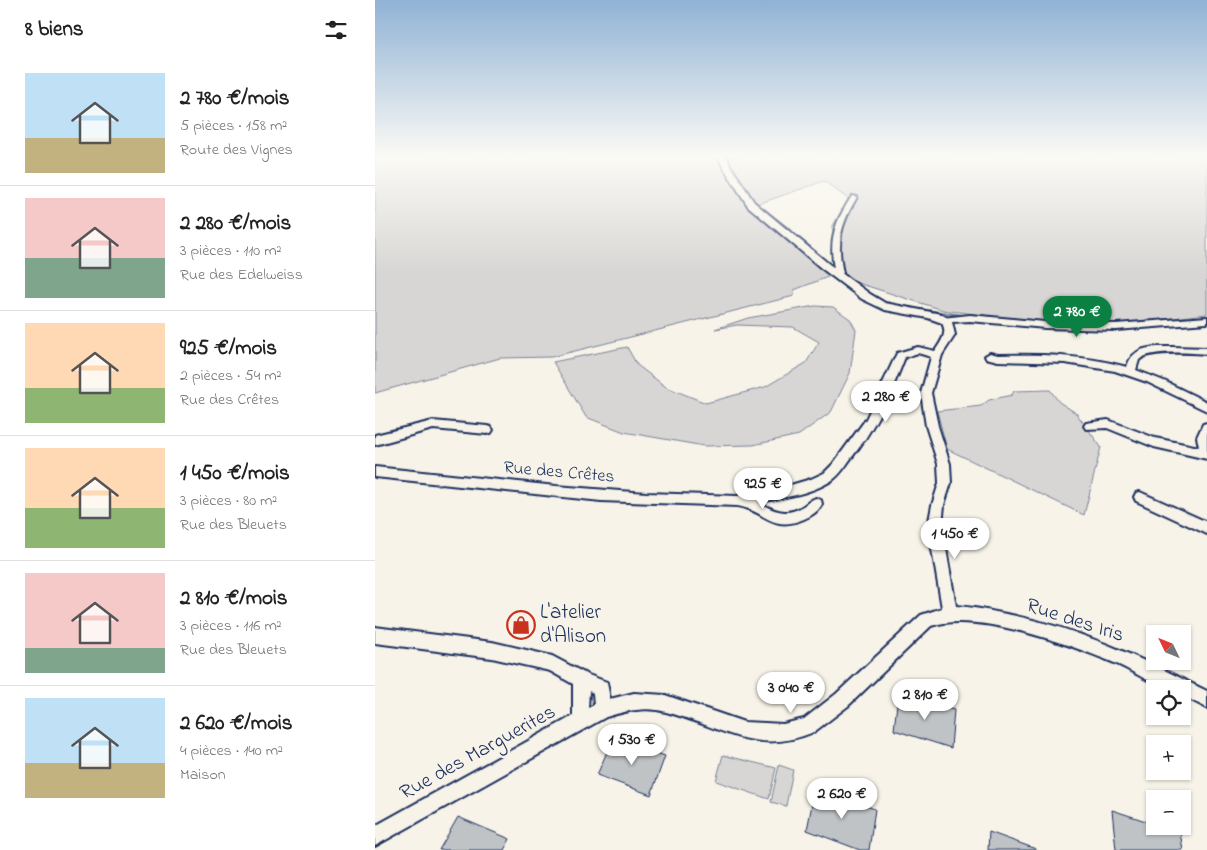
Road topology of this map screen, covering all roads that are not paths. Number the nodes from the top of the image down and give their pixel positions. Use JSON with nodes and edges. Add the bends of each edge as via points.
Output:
{"nodes":[{"id":1,"x":745,"y":195,"type":"edge"},
{"id":2,"x":854,"y":197,"type":"dead end"},
{"id":3,"x":839,"y":273,"type":"junction"},
{"id":4,"x":945,"y":320,"type":"junction"},
{"id":5,"x":1207,"y":320,"type":"edge"},
{"id":6,"x":1207,"y":351,"type":"edge"},
{"id":7,"x":937,"y":355,"type":"junction"},
{"id":8,"x":990,"y":356,"type":"dead end"},
{"id":9,"x":1131,"y":372,"type":"junction"},
{"id":10,"x":1207,"y":407,"type":"edge"},
{"id":11,"x":1089,"y":426,"type":"dead end"},
{"id":12,"x":1207,"y":427,"type":"edge"},
{"id":13,"x":487,"y":430,"type":"dead end"},
{"id":14,"x":375,"y":440,"type":"edge"},
{"id":15,"x":1207,"y":454,"type":"edge"},
{"id":16,"x":375,"y":472,"type":"edge"},
{"id":17,"x":1140,"y":497,"type":"dead end"},
{"id":18,"x":740,"y":500,"type":"junction"},
{"id":19,"x":816,"y":504,"type":"dead end"},
{"id":20,"x":1207,"y":528,"type":"edge"},
{"id":21,"x":950,"y":613,"type":"junction"},
{"id":22,"x":375,"y":635,"type":"edge"},
{"id":23,"x":581,"y":680,"type":"junction"},
{"id":24,"x":1207,"y":700,"type":"edge"},
{"id":25,"x":603,"y":709,"type":"junction"},
{"id":26,"x":582,"y":721,"type":"junction"},
{"id":27,"x":375,"y":836,"type":"edge"}],
"edges":[{"from":1,"to":3,"type":"street","via":[[751,204],[825,266]]},
{"from":2,"to":3,"type":"street","via":[[837,228],[834,252]]},
{"from":3,"to":4,"type":"street","via":[[860,293],[880,304]]},
{"from":4,"to":5,"type":"street","via":[[970,318],[1116,327]]},
{"from":4,"to":7,"type":"street","via":[[950,335]]},
{"from":6,"to":9,"type":"street","via":[[1138,354]]},
{"from":7,"to":18,"type":"street","name":"Rue des Crêtes","via":[[918,350],[901,355],[873,420],[833,473],[824,479],[780,492]]},
{"from":7,"to":21,"type":"street","via":[[926,392],[944,464],[945,483],[935,526]]},
{"from":8,"to":9,"type":"street","via":[[1056,358]]},
{"from":9,"to":10,"type":"street"},
{"from":11,"to":15,"type":"street","via":[[1108,424],[1154,442]]},
{"from":12,"to":15,"type":"street","via":[[1203,437]]},
{"from":13,"to":14,"type":"street","via":[[433,425]]},
{"from":16,"to":18,"type":"street","name":"Rue des Crêtes","via":[[579,494]]},
{"from":17,"to":20,"type":"street"},
{"from":18,"to":19,"type":"street","name":"Rue des Crêtes","via":[[780,518],[801,516]]},
{"from":21,"to":24,"type":"street","name":"Rue des Iris","via":[[1016,623],[1084,642]]},
{"from":21,"to":25,"type":"street","name":"Rue des Marguerites","via":[[926,620],[842,700],[808,726],[783,733],[744,730],[665,703],[634,701]]},
{"from":22,"to":23,"type":"street","via":[[492,650],[552,664]]},
{"from":23,"to":25,"type":"street","via":[[601,688]]},
{"from":23,"to":26,"type":"street"},
{"from":25,"to":26,"type":"street","name":"Rue des Marguerites"},
{"from":26,"to":27,"type":"street","name":"Rue des Marguerites"}]}
